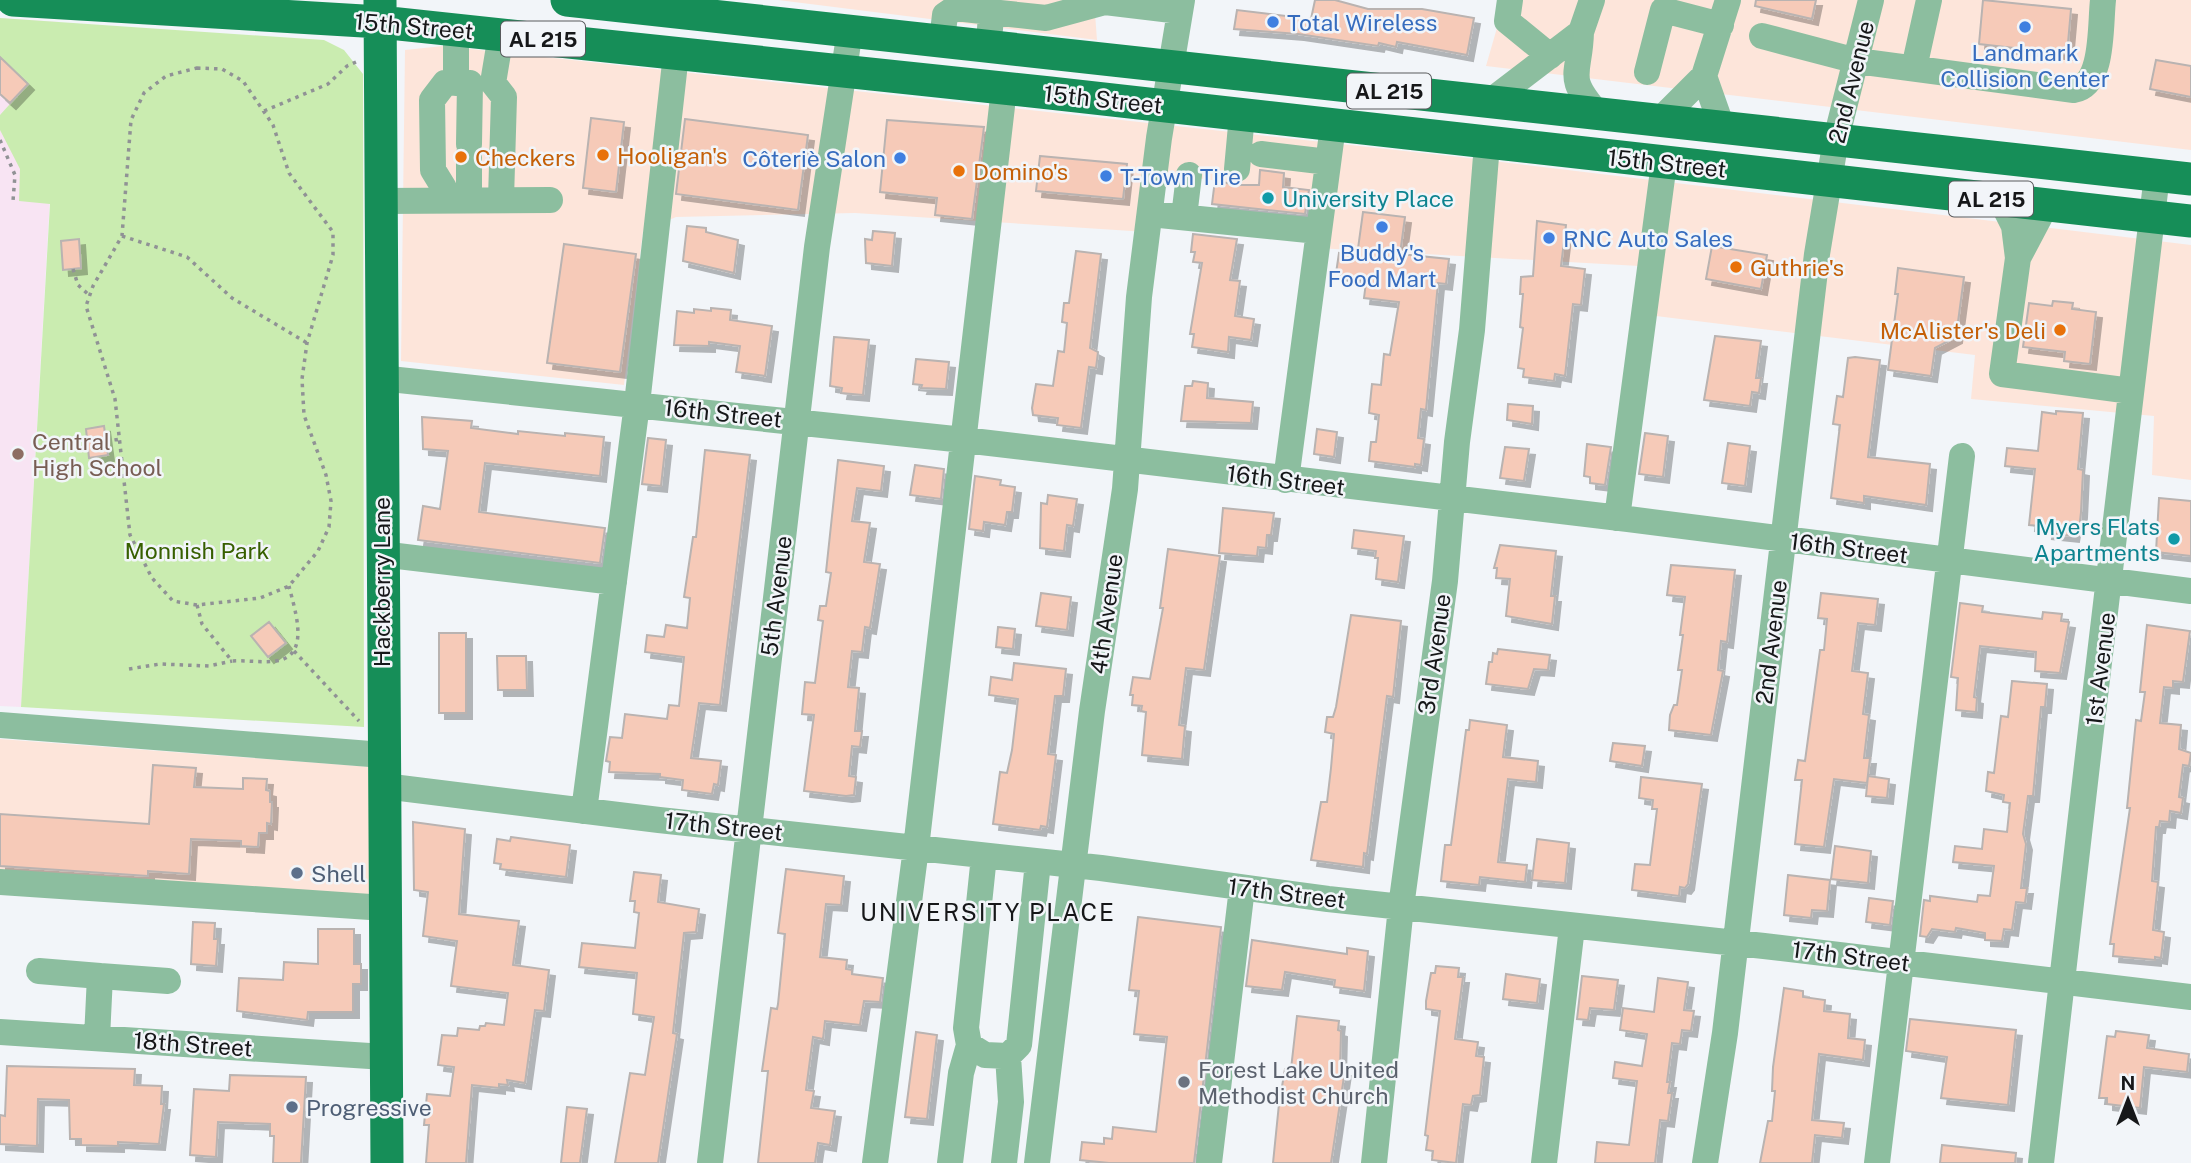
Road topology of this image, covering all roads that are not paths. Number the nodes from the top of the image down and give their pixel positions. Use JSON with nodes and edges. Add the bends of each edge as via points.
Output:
{"nodes":[{"id":1,"x":13,"y":0,"type":"edge"},
{"id":2,"x":567,"y":0,"type":"edge"},
{"id":3,"x":1510,"y":0,"type":"edge"},
{"id":4,"x":1592,"y":0,"type":"edge"},
{"id":5,"x":1871,"y":0,"type":"edge"},
{"id":6,"x":1929,"y":0,"type":"edge"},
{"id":7,"x":2103,"y":0,"type":"edge"},
{"id":8,"x":1181,"y":6,"type":"edge"},
{"id":9,"x":380,"y":11,"type":"edge"},
{"id":10,"x":991,"y":12,"type":"junction"},
{"id":11,"x":1724,"y":13,"type":"edge"},
{"id":12,"x":456,"y":30,"type":"junction"},
{"id":13,"x":850,"y":30,"type":"junction"},
{"id":14,"x":1581,"y":32,"type":"junction"},
{"id":15,"x":501,"y":35,"type":"junction"},
{"id":16,"x":1762,"y":36,"type":"dead end"},
{"id":17,"x":942,"y":40,"type":"junction"},
{"id":18,"x":988,"y":45,"type":"junction"},
{"id":19,"x":676,"y":54,"type":"junction"},
{"id":20,"x":1550,"y":56,"type":"junction"},
{"id":21,"x":1857,"y":61,"type":"junction"},
{"id":22,"x":1170,"y":65,"type":"junction"},
{"id":23,"x":1914,"y":68,"type":"junction"},
{"id":24,"x":844,"y":72,"type":"junction"},
{"id":25,"x":1647,"y":72,"type":"dead end"},
{"id":26,"x":1704,"y":76,"type":"junction"},
{"id":27,"x":466,"y":83,"type":"junction"},
{"id":28,"x":1004,"y":89,"type":"junction"},
{"id":29,"x":1488,"y":103,"type":"junction"},
{"id":30,"x":1163,"y":106,"type":"junction"},
{"id":31,"x":1598,"y":114,"type":"junction"},
{"id":32,"x":1242,"y":115,"type":"junction"},
{"id":33,"x":1660,"y":120,"type":"junction"},
{"id":34,"x":1291,"y":121,"type":"junction"},
{"id":35,"x":1333,"y":126,"type":"junction"},
{"id":36,"x":1722,"y":127,"type":"junction"},
{"id":37,"x":1836,"y":139,"type":"junction"},
{"id":38,"x":1487,"y":144,"type":"junction"},
{"id":39,"x":1261,"y":154,"type":"dead end"},
{"id":40,"x":1287,"y":157,"type":"junction"},
{"id":41,"x":1328,"y":162,"type":"junction"},
{"id":42,"x":1664,"y":163,"type":"junction"},
{"id":43,"x":1237,"y":169,"type":"dead end"},
{"id":44,"x":1189,"y":175,"type":"dead end"},
{"id":45,"x":2157,"y":175,"type":"junction"},
{"id":46,"x":2191,"y":179,"type":"edge"},
{"id":47,"x":1829,"y":180,"type":"junction"},
{"id":48,"x":453,"y":196,"type":"junction"},
{"id":49,"x":501,"y":199,"type":"junction"},
{"id":50,"x":550,"y":200,"type":"dead end"},
{"id":51,"x":2001,"y":200,"type":"junction"},
{"id":52,"x":380,"y":201,"type":"junction"},
{"id":53,"x":2046,"y":205,"type":"junction"},
{"id":54,"x":1150,"y":214,"type":"junction"},
{"id":55,"x":1184,"y":217,"type":"junction"},
{"id":56,"x":2152,"y":217,"type":"junction"},
{"id":57,"x":2191,"y":221,"type":"edge"},
{"id":58,"x":1308,"y":230,"type":"dead end"},
{"id":59,"x":2018,"y":258,"type":"junction"},
{"id":60,"x":380,"y":378,"type":"junction"},
{"id":61,"x":2131,"y":391,"type":"junction"},
{"id":62,"x":637,"y":404,"type":"junction"},
{"id":63,"x":797,"y":420,"type":"junction"},
{"id":64,"x":964,"y":440,"type":"junction"},
{"id":65,"x":1962,"y":456,"type":"dead end"},
{"id":66,"x":1127,"y":461,"type":"junction"},
{"id":67,"x":1286,"y":480,"type":"junction"},
{"id":68,"x":1453,"y":499,"type":"junction"},
{"id":69,"x":1617,"y":518,"type":"junction"},
{"id":70,"x":1784,"y":539,"type":"junction"},
{"id":71,"x":381,"y":554,"type":"junction"},
{"id":72,"x":1949,"y":561,"type":"junction"},
{"id":73,"x":614,"y":582,"type":"junction"},
{"id":74,"x":2110,"y":582,"type":"junction"},
{"id":75,"x":2191,"y":591,"type":"edge"},
{"id":76,"x":0,"y":725,"type":"edge"},
{"id":77,"x":383,"y":762,"type":"junction"},
{"id":78,"x":584,"y":811,"type":"junction"},
{"id":79,"x":750,"y":828,"type":"junction"},
{"id":80,"x":916,"y":848,"type":"junction"},
{"id":81,"x":984,"y":856,"type":"junction"},
{"id":82,"x":1038,"y":862,"type":"junction"},
{"id":83,"x":1073,"y":865,"type":"junction"},
{"id":84,"x":0,"y":882,"type":"edge"},
{"id":85,"x":1242,"y":888,"type":"junction"},
{"id":86,"x":1401,"y":907,"type":"junction"},
{"id":87,"x":384,"y":908,"type":"junction"},
{"id":88,"x":1572,"y":927,"type":"junction"},
{"id":89,"x":1735,"y":945,"type":"junction"},
{"id":90,"x":1901,"y":962,"type":"junction"},
{"id":91,"x":39,"y":971,"type":"dead end"},
{"id":92,"x":100,"y":976,"type":"junction"},
{"id":93,"x":168,"y":981,"type":"dead end"},
{"id":94,"x":2059,"y":981,"type":"junction"},
{"id":95,"x":2191,"y":997,"type":"edge"},
{"id":96,"x":0,"y":1032,"type":"edge"},
{"id":97,"x":97,"y":1038,"type":"junction"},
{"id":98,"x":969,"y":1045,"type":"junction"},
{"id":99,"x":1008,"y":1056,"type":"junction"},
{"id":100,"x":385,"y":1057,"type":"junction"},
{"id":101,"x":387,"y":1163,"type":"edge"},
{"id":102,"x":710,"y":1163,"type":"edge"},
{"id":103,"x":875,"y":1163,"type":"edge"},
{"id":104,"x":950,"y":1163,"type":"edge"},
{"id":105,"x":1004,"y":1163,"type":"edge"},
{"id":106,"x":1037,"y":1163,"type":"edge"},
{"id":107,"x":1209,"y":1163,"type":"edge"},
{"id":108,"x":1374,"y":1163,"type":"edge"},
{"id":109,"x":1544,"y":1163,"type":"edge"},
{"id":110,"x":1705,"y":1163,"type":"edge"},
{"id":111,"x":1877,"y":1163,"type":"edge"},
{"id":112,"x":2041,"y":1163,"type":"edge"}],
"edges":[{"from":1,"to":9,"type":"main road","name":"15th Street","number":"AL 215"},
{"from":2,"to":13,"type":"main road","name":"15th Street","number":"AL 215"},
{"from":3,"to":20,"type":"street","via":[[1507,21]]},
{"from":4,"to":14,"type":"street"},
{"from":5,"to":21,"type":"street","name":"2nd Avenue"},
{"from":6,"to":23,"type":"street"},
{"from":7,"to":23,"type":"street","via":[[2095,75],[2082,89]]},
{"from":8,"to":10,"type":"street","via":[[1105,2],[1046,18]]},
{"from":8,"to":22,"type":"street","name":"4th Avenue"},
{"from":9,"to":12,"type":"main road","name":"15th Street","number":"AL 215"},
{"from":9,"to":52,"type":"main road","name":"Hackberry Lane"},
{"from":10,"to":17,"type":"street","via":[[948,10]]},
{"from":10,"to":18,"type":"street"},
{"from":11,"to":25,"type":"street","via":[[1663,10]]},
{"from":11,"to":26,"type":"street"},
{"from":12,"to":15,"type":"main road","name":"15th Street","number":"AL 215"},
{"from":12,"to":27,"type":"street"},
{"from":13,"to":17,"type":"main road","name":"15th Street","number":"AL 215"},
{"from":13,"to":24,"type":"street","name":"5th Avenue"},
{"from":14,"to":20,"type":"street"},
{"from":14,"to":31,"type":"street","via":[[1574,77],[1582,96]]},
{"from":15,"to":19,"type":"main road","name":"15th Street","number":"AL 215"},
{"from":15,"to":27,"type":"street"},
{"from":16,"to":21,"type":"street"},
{"from":17,"to":18,"type":"main road","name":"15th Street","number":"AL 215"},
{"from":18,"to":22,"type":"main road","name":"15th Street","number":"AL 215"},
{"from":19,"to":24,"type":"main road","name":"15th Street","number":"AL 215"},
{"from":19,"to":62,"type":"street"},
{"from":20,"to":29,"type":"street"},
{"from":21,"to":23,"type":"street"},
{"from":21,"to":37,"type":"street","name":"2nd Avenue"},
{"from":22,"to":29,"type":"main road","name":"15th Street","number":"AL 215"},
{"from":22,"to":30,"type":"street","name":"4th Avenue"},
{"from":24,"to":28,"type":"main road","name":"15th Street","number":"AL 215"},
{"from":24,"to":63,"type":"street","name":"5th Avenue"},
{"from":26,"to":33,"type":"street"},
{"from":26,"to":36,"type":"street"},
{"from":27,"to":48,"type":"street"},
{"from":27,"to":48,"type":"street","via":[[432,100],[433,170]]},
{"from":27,"to":49,"type":"street","via":[[503,97]]},
{"from":28,"to":30,"type":"main road","name":"15th Street","number":"AL 215"},
{"from":28,"to":64,"type":"street"},
{"from":29,"to":31,"type":"main road","name":"15th Street","number":"AL 215"},
{"from":30,"to":32,"type":"main road","name":"15th Street","number":"AL 215"},
{"from":30,"to":54,"type":"street","name":"4th Avenue"},
{"from":31,"to":33,"type":"main road","name":"15th Street","number":"AL 215"},
{"from":32,"to":34,"type":"main road","name":"15th Street","number":"AL 215"},
{"from":32,"to":43,"type":"street"},
{"from":33,"to":36,"type":"main road","name":"15th Street","number":"AL 215"},
{"from":34,"to":35,"type":"main road","name":"15th Street","number":"AL 215"},
{"from":34,"to":40,"type":"street"},
{"from":35,"to":38,"type":"main road","name":"15th Street","number":"AL 215"},
{"from":35,"to":41,"type":"street"},
{"from":36,"to":37,"type":"main road","name":"15th Street","number":"AL 215"},
{"from":37,"to":45,"type":"main road","name":"15th Street","number":"AL 215"},
{"from":37,"to":47,"type":"street","name":"2nd Avenue"},
{"from":38,"to":42,"type":"main road","name":"15th Street","number":"AL 215"},
{"from":38,"to":68,"type":"street","name":"3rd Avenue"},
{"from":39,"to":40,"type":"street"},
{"from":40,"to":41,"type":"street"},
{"from":41,"to":67,"type":"street"},
{"from":42,"to":47,"type":"main road","name":"15th Street","number":"AL 215"},
{"from":42,"to":69,"type":"street"},
{"from":44,"to":55,"type":"street"},
{"from":45,"to":46,"type":"main road","name":"15th Street","number":"AL 215"},
{"from":45,"to":56,"type":"street","name":"1st Avenue"},
{"from":47,"to":51,"type":"main road","name":"15th Street","number":"AL 215"},
{"from":47,"to":70,"type":"street","name":"2nd Avenue"},
{"from":48,"to":49,"type":"street"},
{"from":48,"to":52,"type":"street"},
{"from":49,"to":50,"type":"street"},
{"from":51,"to":53,"type":"main road","name":"15th Street","number":"AL 215"},
{"from":51,"to":59,"type":"street","via":[[2014,226]]},
{"from":52,"to":60,"type":"main road","name":"Hackberry Lane"},
{"from":53,"to":56,"type":"main road","name":"15th Street","number":"AL 215"},
{"from":53,"to":59,"type":"street"},
{"from":54,"to":55,"type":"street"},
{"from":54,"to":66,"type":"street","name":"4th Avenue"},
{"from":55,"to":58,"type":"street"},
{"from":56,"to":57,"type":"main road","name":"15th Street","number":"AL 215"},
{"from":56,"to":61,"type":"street","name":"1st Avenue"},
{"from":59,"to":61,"type":"street","via":[[2002,374]]},
{"from":60,"to":62,"type":"street","name":"16th Street"},
{"from":60,"to":71,"type":"main road","name":"Hackberry Lane"},
{"from":61,"to":74,"type":"street","name":"1st Avenue"},
{"from":62,"to":63,"type":"street","name":"16th Street"},
{"from":62,"to":73,"type":"street"},
{"from":63,"to":64,"type":"street","name":"16th Street"},
{"from":63,"to":79,"type":"street","name":"5th Avenue"},
{"from":64,"to":66,"type":"street","name":"16th Street"},
{"from":64,"to":80,"type":"street"},
{"from":65,"to":72,"type":"street"},
{"from":66,"to":67,"type":"street","name":"16th Street"},
{"from":66,"to":83,"type":"street","name":"4th Avenue"},
{"from":67,"to":68,"type":"street","name":"16th Street"},
{"from":68,"to":69,"type":"street","name":"16th Street"},
{"from":68,"to":86,"type":"street","name":"3rd Avenue"},
{"from":69,"to":70,"type":"street","name":"16th Street"},
{"from":70,"to":72,"type":"street","name":"16th Street"},
{"from":70,"to":89,"type":"street","name":"2nd Avenue"},
{"from":71,"to":73,"type":"street"},
{"from":71,"to":77,"type":"main road","name":"Hackberry Lane"},
{"from":72,"to":74,"type":"street","name":"16th Street"},
{"from":72,"to":90,"type":"street"},
{"from":73,"to":78,"type":"street"},
{"from":74,"to":75,"type":"street","name":"16th Street"},
{"from":74,"to":94,"type":"street","name":"1st Avenue","via":[[2079,853]]},
{"from":76,"to":77,"type":"street","name":"17th Street"},
{"from":77,"to":78,"type":"street","name":"17th Street"},
{"from":77,"to":87,"type":"main road","name":"Hackberry Lane"},
{"from":78,"to":79,"type":"street","name":"17th Street"},
{"from":79,"to":80,"type":"street","name":"17th Street"},
{"from":79,"to":102,"type":"street","name":"5th Avenue"},
{"from":80,"to":81,"type":"street","name":"17th Street"},
{"from":80,"to":103,"type":"street"},
{"from":81,"to":82,"type":"street","name":"17th Street"},
{"from":81,"to":98,"type":"street","via":[[966,1028]]},
{"from":82,"to":83,"type":"street","name":"17th Street"},
{"from":82,"to":99,"type":"street","via":[[1019,1045]]},
{"from":83,"to":85,"type":"street","name":"17th Street"},
{"from":83,"to":106,"type":"street","name":"4th Avenue"},
{"from":84,"to":87,"type":"street"},
{"from":85,"to":86,"type":"street","name":"17th Street"},
{"from":85,"to":107,"type":"street"},
{"from":86,"to":88,"type":"street","name":"17th Street"},
{"from":86,"to":108,"type":"street","name":"3rd Avenue"},
{"from":87,"to":100,"type":"main road","name":"Hackberry Lane"},
{"from":88,"to":89,"type":"street","name":"17th Street"},
{"from":88,"to":109,"type":"street"},
{"from":89,"to":90,"type":"street","name":"17th Street"},
{"from":89,"to":110,"type":"street","name":"2nd Avenue"},
{"from":90,"to":94,"type":"street","name":"17th Street"},
{"from":90,"to":111,"type":"street"},
{"from":91,"to":92,"type":"street"},
{"from":92,"to":93,"type":"street"},
{"from":92,"to":97,"type":"street"},
{"from":94,"to":95,"type":"street","name":"17th Street"},
{"from":94,"to":112,"type":"street","name":"1st Avenue"},
{"from":96,"to":97,"type":"street","name":"18th Street"},
{"from":97,"to":100,"type":"street","name":"18th Street"},
{"from":98,"to":99,"type":"street","via":[[985,1055]]},
{"from":98,"to":104,"type":"street"},
{"from":99,"to":105,"type":"street","via":[[1011,1102]]},
{"from":100,"to":101,"type":"main road","name":"Hackberry Lane"}]}
